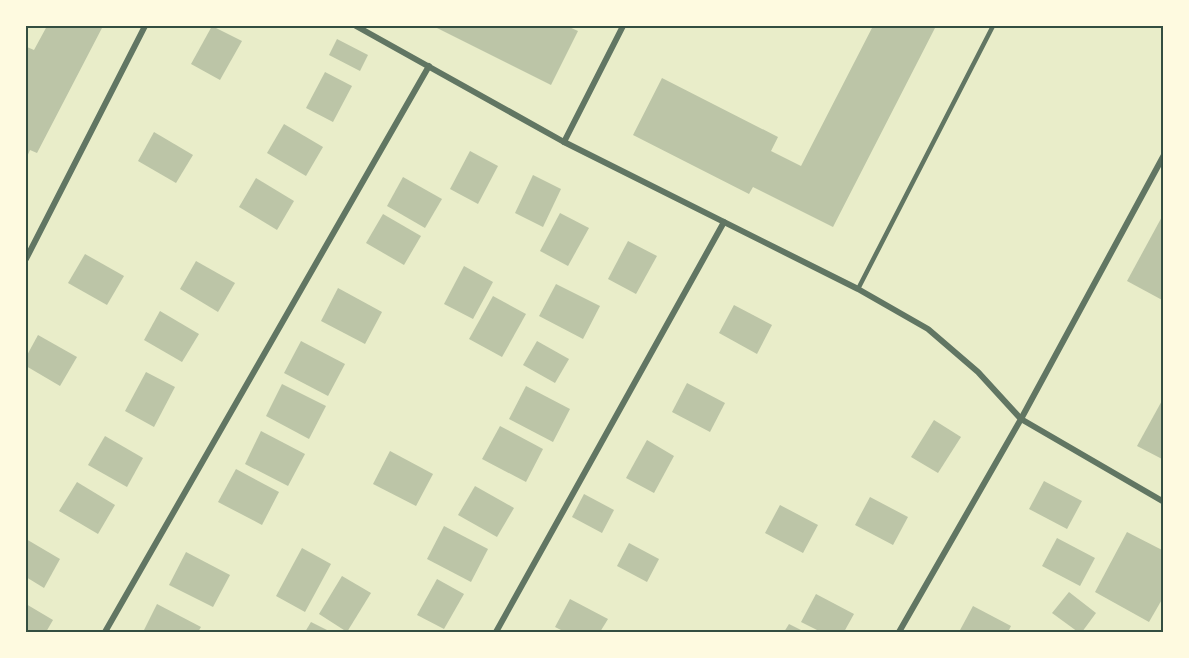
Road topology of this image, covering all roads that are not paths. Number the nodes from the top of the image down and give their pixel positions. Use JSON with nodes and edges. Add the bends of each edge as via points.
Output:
{"nodes":[{"id":1,"x":146,"y":26,"type":"edge"},
{"id":2,"x":356,"y":26,"type":"edge"},
{"id":3,"x":623,"y":26,"type":"edge"},
{"id":4,"x":993,"y":26,"type":"edge"},
{"id":5,"x":429,"y":66,"type":"junction"},
{"id":6,"x":564,"y":142,"type":"junction"},
{"id":7,"x":1164,"y":155,"type":"edge"},
{"id":8,"x":724,"y":222,"type":"junction"},
{"id":9,"x":26,"y":259,"type":"edge"},
{"id":10,"x":858,"y":289,"type":"junction"},
{"id":11,"x":1021,"y":419,"type":"junction"},
{"id":12,"x":1164,"y":502,"type":"edge"},
{"id":13,"x":105,"y":633,"type":"edge"},
{"id":14,"x":496,"y":633,"type":"edge"},
{"id":15,"x":899,"y":633,"type":"edge"}],
"edges":[{"from":1,"to":9,"type":"street"},
{"from":2,"to":5,"type":"street"},
{"from":3,"to":6,"type":"street"},
{"from":4,"to":10,"type":"lane"},
{"from":5,"to":6,"type":"street"},
{"from":5,"to":13,"type":"street"},
{"from":6,"to":8,"type":"street"},
{"from":7,"to":11,"type":"street"},
{"from":8,"to":10,"type":"street"},
{"from":8,"to":14,"type":"street"},
{"from":10,"to":11,"type":"street","via":[[928,329],[978,372]]},
{"from":11,"to":12,"type":"street"},
{"from":11,"to":15,"type":"street"}]}
